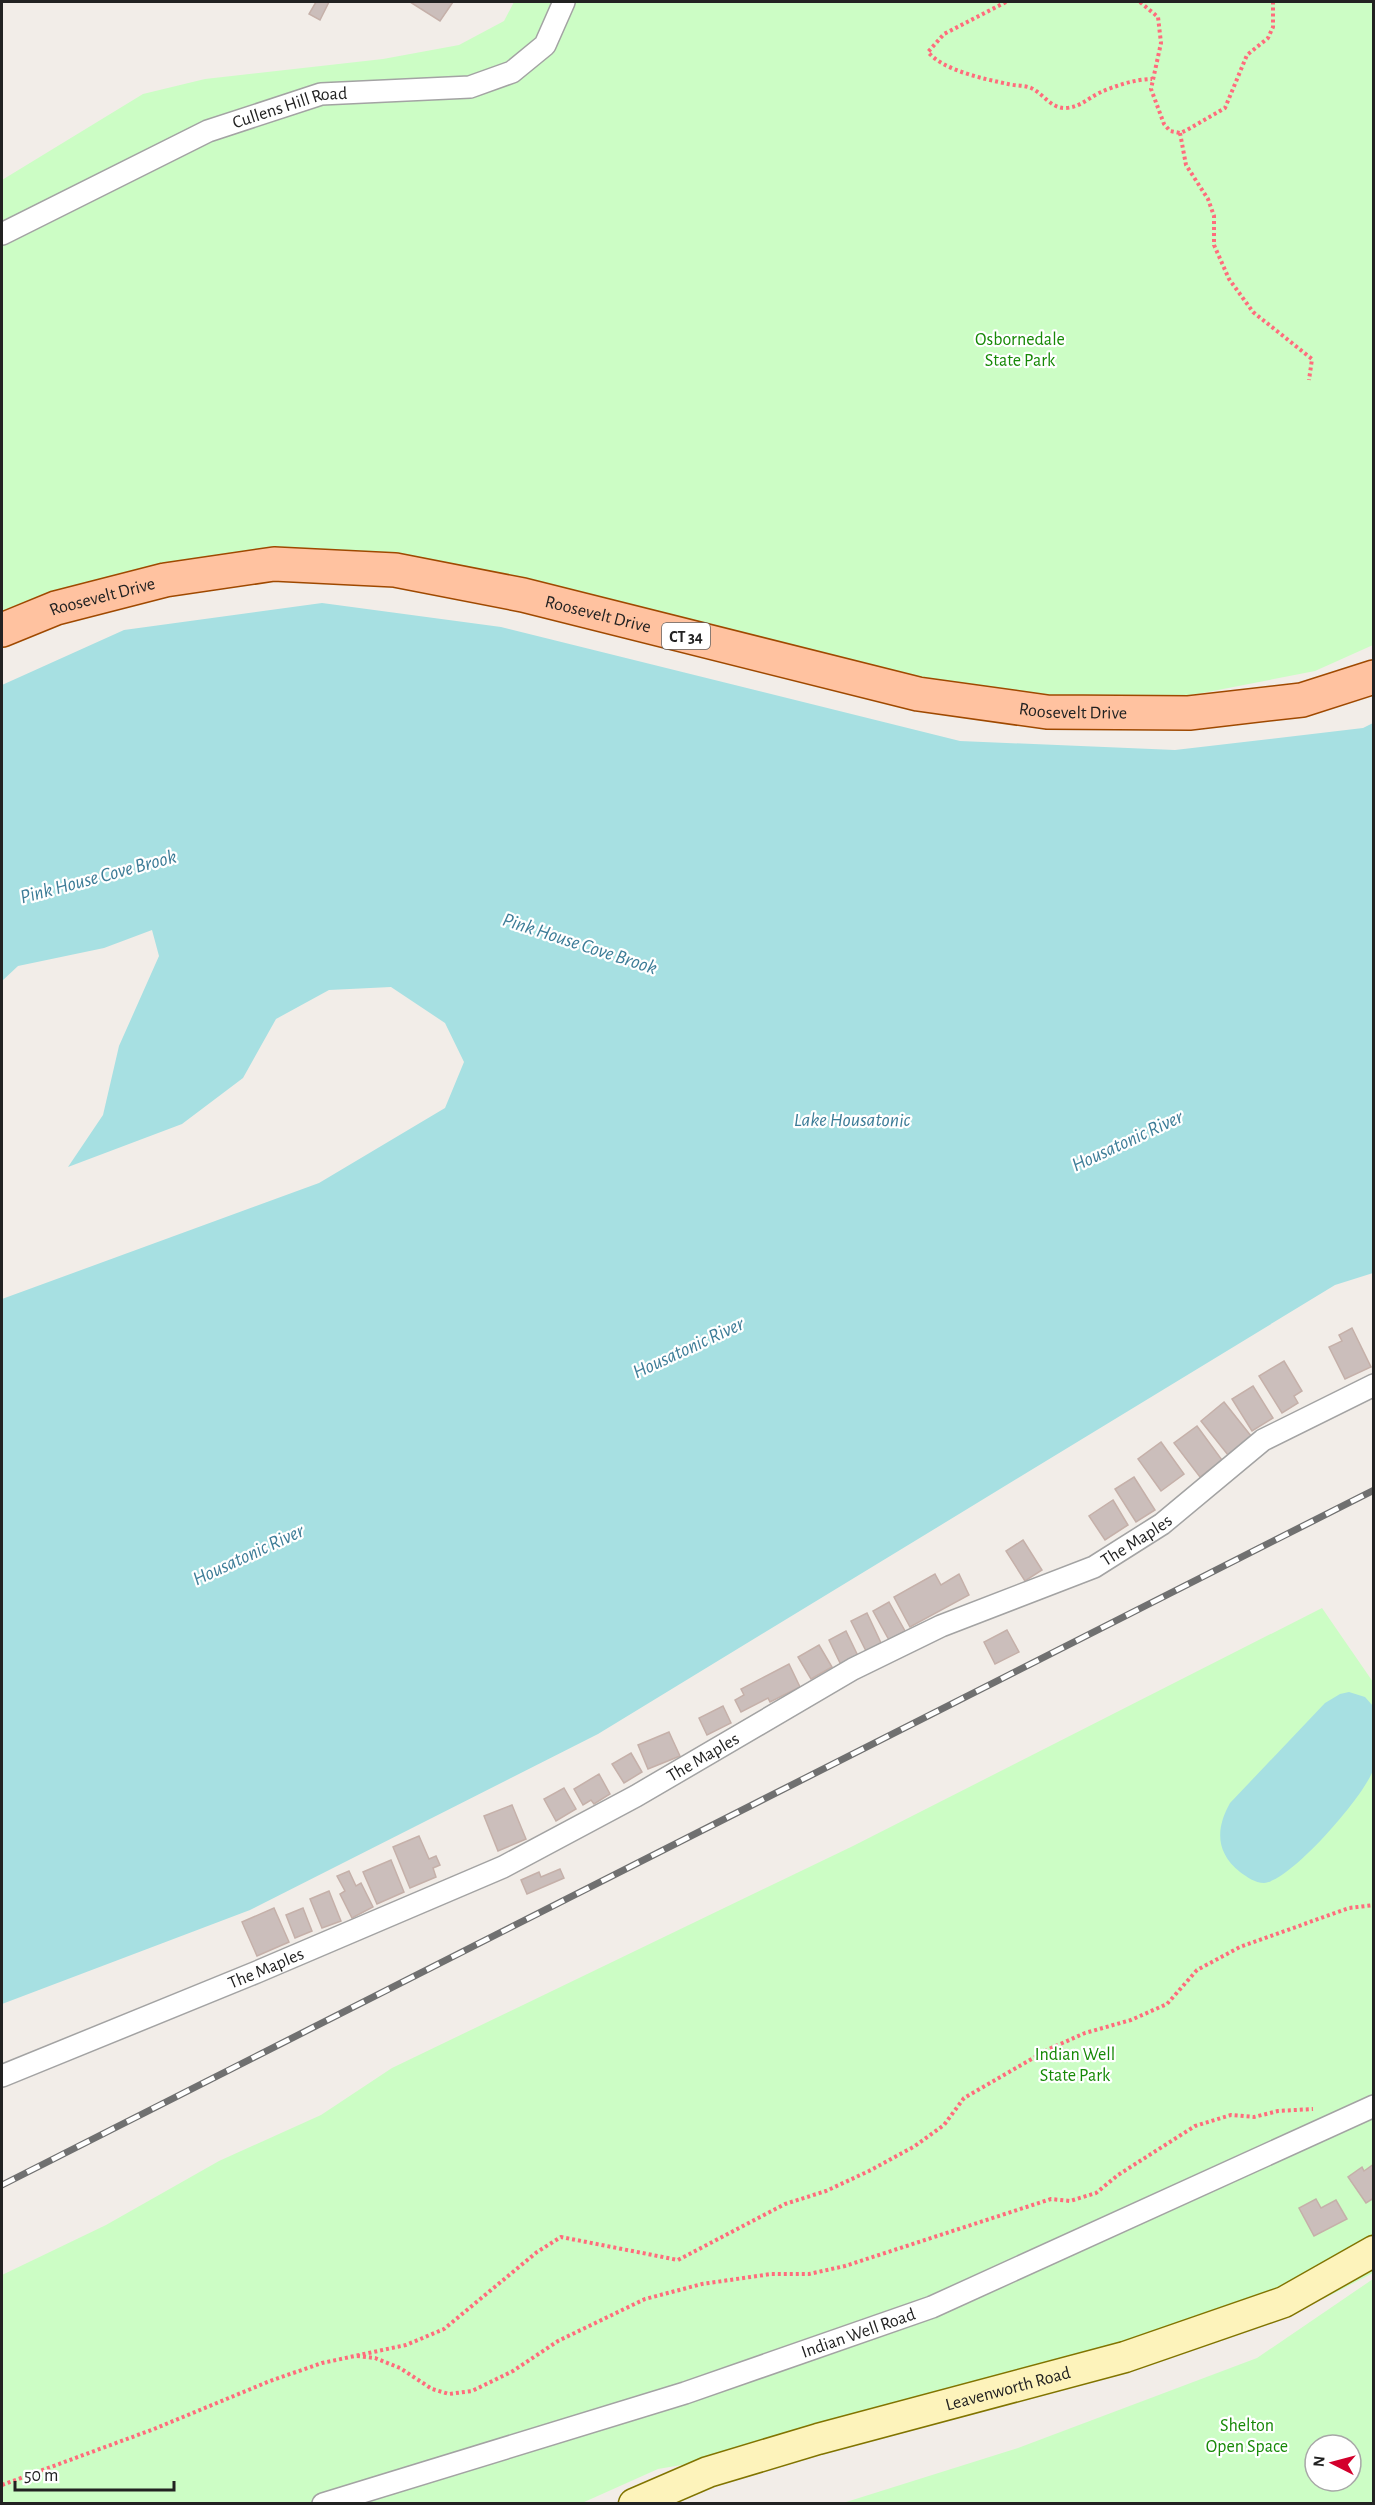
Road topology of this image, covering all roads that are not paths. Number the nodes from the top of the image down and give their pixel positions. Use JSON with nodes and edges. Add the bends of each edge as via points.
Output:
{"nodes":[{"id":1,"x":564,"y":2,"type":"edge"},
{"id":2,"x":2,"y":234,"type":"edge"},
{"id":3,"x":2,"y":630,"type":"edge"},
{"id":4,"x":1374,"y":677,"type":"edge"},
{"id":5,"x":1374,"y":1386,"type":"edge"},
{"id":6,"x":2,"y":2076,"type":"edge"},
{"id":7,"x":1374,"y":2106,"type":"edge"},
{"id":8,"x":1374,"y":2251,"type":"edge"},
{"id":9,"x":323,"y":2504,"type":"edge"},
{"id":10,"x":634,"y":2504,"type":"edge"}],
"edges":[{"from":1,"to":2,"type":"street","name":"Cullens Hill Road","via":[[545,45],[512,72],[470,87],[321,94],[208,131]]},
{"from":3,"to":4,"type":"main road","name":"Roosevelt Drive","number":"CT 34","via":[[56,608],[165,580],[274,564],[395,570],[523,595],[918,694],[1047,712],[1189,713],[1302,700]]},
{"from":5,"to":6,"type":"street","name":"The Maples","via":[[1263,1440],[1162,1524],[1094,1567],[941,1626],[853,1668],[636,1796],[503,1867]]},
{"from":7,"to":9,"type":"street","name":"Indian Well Road","via":[[932,2307],[685,2393]]},
{"from":8,"to":10,"type":"main road","name":"Leavenworth Road","via":[[1284,2302],[1125,2357],[818,2439],[708,2472]]}]}
